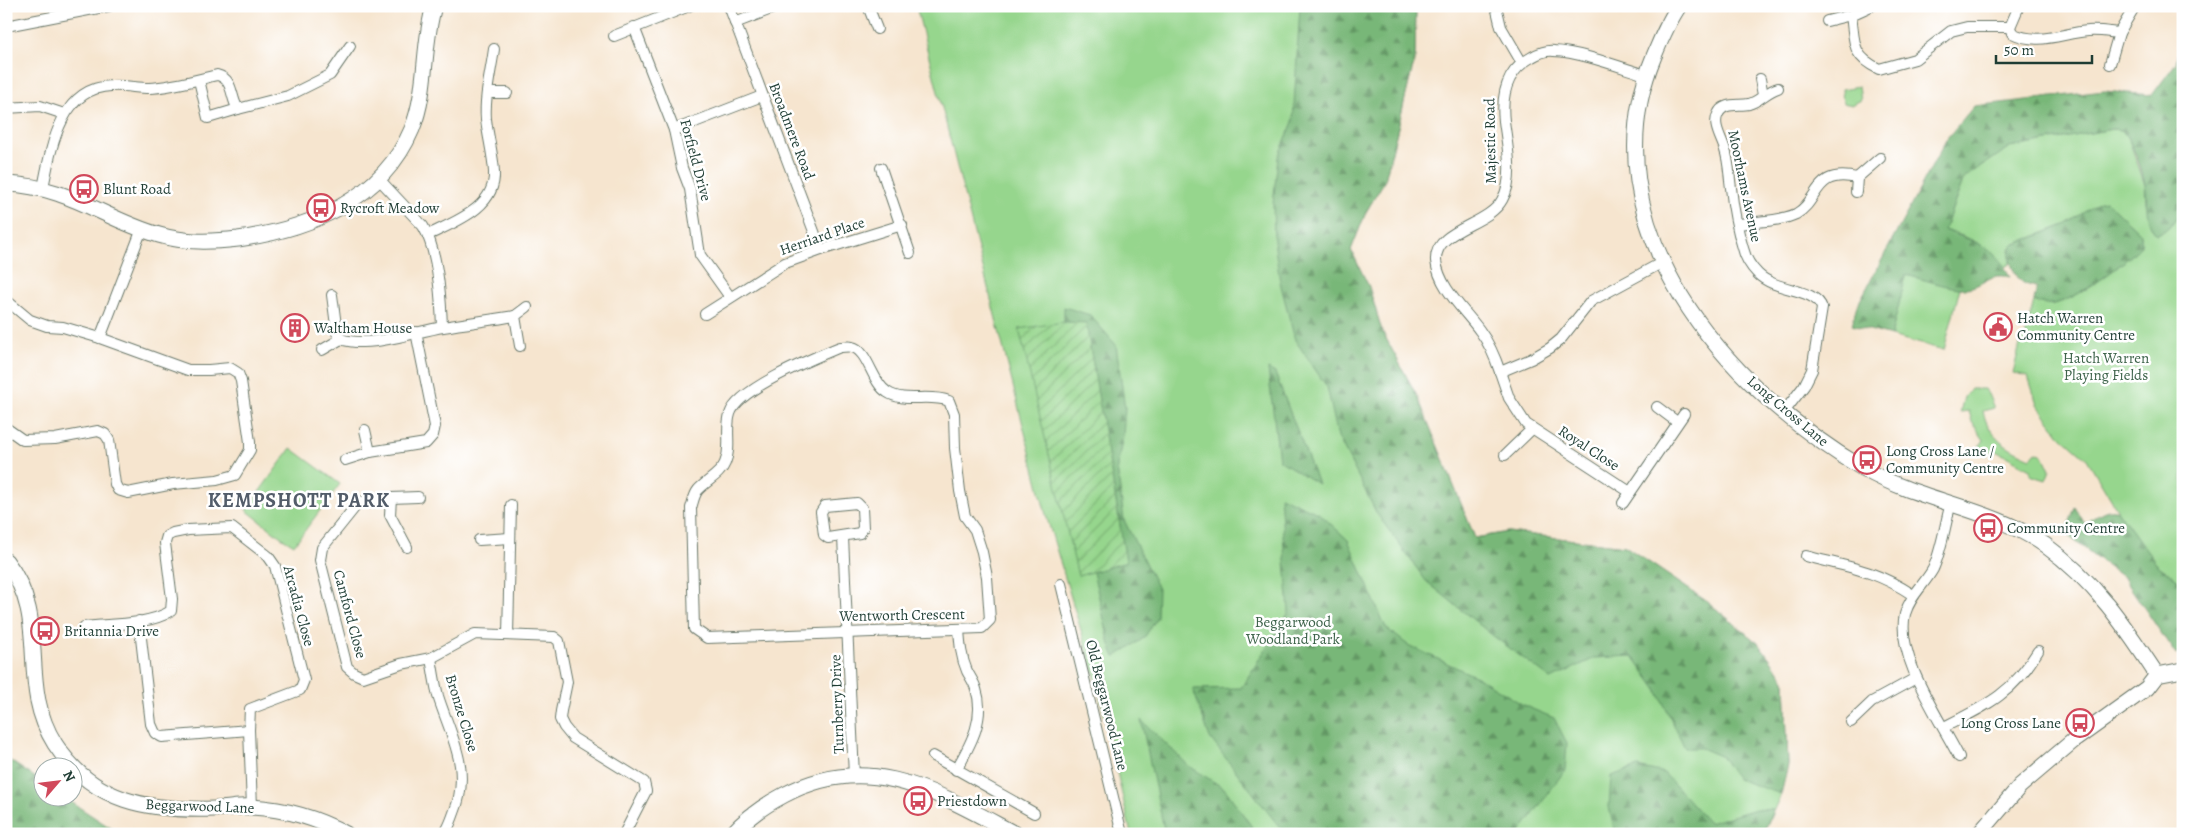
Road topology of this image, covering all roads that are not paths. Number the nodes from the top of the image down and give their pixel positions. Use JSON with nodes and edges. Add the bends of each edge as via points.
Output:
{"nodes":[{"id":1,"x":109,"y":6,"type":"edge"},
{"id":2,"x":434,"y":6,"type":"edge"},
{"id":3,"x":689,"y":6,"type":"edge"},
{"id":4,"x":728,"y":6,"type":"edge"},
{"id":5,"x":779,"y":6,"type":"edge"},
{"id":6,"x":868,"y":6,"type":"edge"},
{"id":7,"x":1496,"y":6,"type":"edge"},
{"id":8,"x":1679,"y":6,"type":"edge"},
{"id":9,"x":1871,"y":6,"type":"edge"},
{"id":10,"x":2019,"y":6,"type":"edge"},
{"id":11,"x":2135,"y":6,"type":"edge"},
{"id":12,"x":1851,"y":15,"type":"junction"},
{"id":13,"x":1827,"y":21,"type":"dead end"},
{"id":14,"x":735,"y":23,"type":"junction"},
{"id":15,"x":6,"y":26,"type":"edge"},
{"id":16,"x":634,"y":27,"type":"junction"},
{"id":17,"x":2010,"y":27,"type":"junction"},
{"id":18,"x":877,"y":29,"type":"dead end"},
{"id":19,"x":2119,"y":33,"type":"junction"},
{"id":20,"x":614,"y":36,"type":"dead end"},
{"id":21,"x":350,"y":46,"type":"dead end"},
{"id":22,"x":494,"y":49,"type":"dead end"},
{"id":23,"x":1522,"y":63,"type":"junction"},
{"id":24,"x":2110,"y":64,"type":"dead end"},
{"id":25,"x":1646,"y":75,"type":"junction"},
{"id":26,"x":1760,"y":79,"type":"dead end"},
{"id":27,"x":198,"y":80,"type":"junction"},
{"id":28,"x":1778,"y":88,"type":"dead end"},
{"id":29,"x":488,"y":93,"type":"junction"},
{"id":30,"x":507,"y":94,"type":"dead end"},
{"id":31,"x":1763,"y":94,"type":"junction"},
{"id":32,"x":762,"y":96,"type":"junction"},
{"id":33,"x":6,"y":108,"type":"edge"},
{"id":34,"x":238,"y":109,"type":"junction"},
{"id":35,"x":64,"y":114,"type":"junction"},
{"id":36,"x":674,"y":130,"type":"junction"},
{"id":37,"x":1880,"y":158,"type":"dead end"},
{"id":38,"x":881,"y":168,"type":"dead end"},
{"id":39,"x":378,"y":178,"type":"junction"},
{"id":40,"x":1857,"y":178,"type":"junction"},
{"id":41,"x":6,"y":184,"type":"edge"},
{"id":42,"x":43,"y":188,"type":"junction"},
{"id":43,"x":1856,"y":192,"type":"dead end"},
{"id":44,"x":1738,"y":224,"type":"junction"},
{"id":45,"x":902,"y":225,"type":"junction"},
{"id":46,"x":142,"y":229,"type":"junction"},
{"id":47,"x":428,"y":235,"type":"junction"},
{"id":48,"x":821,"y":250,"type":"junction"},
{"id":49,"x":910,"y":253,"type":"dead end"},
{"id":50,"x":1663,"y":262,"type":"junction"},
{"id":51,"x":332,"y":295,"type":"dead end"},
{"id":52,"x":730,"y":297,"type":"junction"},
{"id":53,"x":6,"y":300,"type":"edge"},
{"id":54,"x":527,"y":307,"type":"dead end"},
{"id":55,"x":705,"y":314,"type":"dead end"},
{"id":56,"x":515,"y":316,"type":"junction"},
{"id":57,"x":442,"y":327,"type":"junction"},
{"id":58,"x":416,"y":332,"type":"junction"},
{"id":59,"x":100,"y":338,"type":"junction"},
{"id":60,"x":341,"y":339,"type":"junction"},
{"id":61,"x":520,"y":346,"type":"dead end"},
{"id":62,"x":322,"y":350,"type":"dead end"},
{"id":63,"x":1500,"y":372,"type":"junction"},
{"id":64,"x":1657,"y":407,"type":"dead end"},
{"id":65,"x":1784,"y":412,"type":"junction"},
{"id":66,"x":6,"y":428,"type":"edge"},
{"id":67,"x":1532,"y":429,"type":"junction"},
{"id":68,"x":365,"y":430,"type":"dead end"},
{"id":69,"x":370,"y":452,"type":"junction"},
{"id":70,"x":1505,"y":455,"type":"dead end"},
{"id":71,"x":345,"y":460,"type":"dead end"},
{"id":72,"x":1630,"y":492,"type":"junction"},
{"id":73,"x":418,"y":497,"type":"dead end"},
{"id":74,"x":391,"y":498,"type":"junction"},
{"id":75,"x":1623,"y":503,"type":"dead end"},
{"id":76,"x":1952,"y":503,"type":"junction"},
{"id":77,"x":511,"y":505,"type":"dead end"},
{"id":78,"x":843,"y":537,"type":"junction"},
{"id":79,"x":510,"y":538,"type":"junction"},
{"id":80,"x":479,"y":540,"type":"dead end"},
{"id":81,"x":407,"y":547,"type":"dead end"},
{"id":82,"x":1806,"y":556,"type":"dead end"},
{"id":83,"x":6,"y":561,"type":"edge"},
{"id":84,"x":1061,"y":584,"type":"dead end"},
{"id":85,"x":1914,"y":595,"type":"junction"},
{"id":86,"x":139,"y":621,"type":"junction"},
{"id":87,"x":84,"y":627,"type":"dead end"},
{"id":88,"x":959,"y":629,"type":"junction"},
{"id":89,"x":849,"y":632,"type":"junction"},
{"id":90,"x":508,"y":634,"type":"junction"},
{"id":91,"x":2038,"y":651,"type":"dead end"},
{"id":92,"x":431,"y":658,"type":"junction"},
{"id":93,"x":2183,"y":670,"type":"edge"},
{"id":94,"x":2157,"y":676,"type":"junction"},
{"id":95,"x":1916,"y":678,"type":"junction"},
{"id":96,"x":1851,"y":722,"type":"dead end"},
{"id":97,"x":1944,"y":728,"type":"junction"},
{"id":98,"x":249,"y":730,"type":"junction"},
{"id":99,"x":933,"y":756,"type":"dead end"},
{"id":100,"x":1959,"y":758,"type":"dead end"},
{"id":101,"x":956,"y":770,"type":"junction"},
{"id":102,"x":854,"y":776,"type":"junction"},
{"id":103,"x":252,"y":807,"type":"junction"},
{"id":104,"x":1034,"y":813,"type":"dead end"},
{"id":105,"x":1009,"y":832,"type":"edge"},
{"id":106,"x":346,"y":834,"type":"edge"},
{"id":107,"x":444,"y":834,"type":"edge"},
{"id":108,"x":624,"y":834,"type":"edge"},
{"id":109,"x":732,"y":834,"type":"edge"},
{"id":110,"x":1122,"y":834,"type":"edge"},
{"id":111,"x":1979,"y":834,"type":"edge"}],
"edges":[{"from":1,"to":15,"type":"street"},
{"from":2,"to":39,"type":"street","via":[[428,30],[423,88],[414,122],[397,156]]},
{"from":3,"to":16,"type":"street"},
{"from":4,"to":14,"type":"street","name":"Broadmere Road"},
{"from":5,"to":14,"type":"street"},
{"from":6,"to":18,"type":"street"},
{"from":7,"to":23,"type":"street","via":[[1501,27]]},
{"from":8,"to":25,"type":"street","name":"Long Cross Lane"},
{"from":9,"to":12,"type":"street"},
{"from":10,"to":17,"type":"street"},
{"from":11,"to":19,"type":"street"},
{"from":12,"to":13,"type":"street"},
{"from":12,"to":17,"type":"street","via":[[1857,54],[1879,69],[1915,59],[1951,31]]},
{"from":14,"to":32,"type":"street","name":"Broadmere Road"},
{"from":16,"to":20,"type":"street"},
{"from":16,"to":36,"type":"street","name":"Forfield Drive"},
{"from":17,"to":19,"type":"street","via":[[2012,33],[2035,40],[2089,31]]},
{"from":19,"to":24,"type":"street"},
{"from":21,"to":34,"type":"street","via":[[330,75],[288,96]]},
{"from":22,"to":29,"type":"street"},
{"from":23,"to":25,"type":"street","via":[[1538,54],[1557,51]]},
{"from":23,"to":63,"type":"street","name":"Majestic Road","via":[[1511,76],[1502,106],[1508,160],[1508,180],[1503,199],[1490,215],[1443,241],[1436,260],[1446,284],[1488,342]]},
{"from":25,"to":50,"type":"street","name":"Long Cross Lane","via":[[1638,111],[1635,160],[1643,213]]},
{"from":26,"to":31,"type":"street"},
{"from":27,"to":34,"type":"street","via":[[217,75],[224,77],[229,82]]},
{"from":27,"to":34,"type":"street","via":[[208,118]]},
{"from":27,"to":35,"type":"street","via":[[151,88],[111,86],[95,89],[77,100]]},
{"from":28,"to":31,"type":"street","name":"Moorhams Avenue"},
{"from":29,"to":30,"type":"street"},
{"from":29,"to":47,"type":"street","via":[[486,116],[494,174],[491,189],[477,209]]},
{"from":31,"to":44,"type":"street","name":"Moorhams Avenue","via":[[1755,102],[1725,107],[1718,113],[1716,121],[1727,157]]},
{"from":32,"to":36,"type":"street"},
{"from":32,"to":48,"type":"street","name":"Broadmere Road"},
{"from":33,"to":35,"type":"street","via":[[40,106]]},
{"from":35,"to":42,"type":"street"},
{"from":36,"to":52,"type":"street","name":"Forfield Drive","via":[[690,189],[700,255]]},
{"from":37,"to":40,"type":"street"},
{"from":38,"to":45,"type":"street"},
{"from":39,"to":46,"type":"street","via":[[348,204],[326,216],[268,233],[202,242],[174,240]]},
{"from":39,"to":47,"type":"street"},
{"from":40,"to":43,"type":"street"},
{"from":40,"to":44,"type":"street","via":[[1841,176],[1824,182],[1804,207],[1790,216]]},
{"from":41,"to":42,"type":"street"},
{"from":42,"to":46,"type":"street","via":[[75,198]]},
{"from":44,"to":65,"type":"street","name":"Moorhams Avenue","via":[[1745,253],[1757,273],[1774,285],[1811,295],[1819,300],[1822,308],[1812,370]]},
{"from":45,"to":48,"type":"street","name":"Herriard Place"},
{"from":45,"to":49,"type":"street"},
{"from":46,"to":59,"type":"street"},
{"from":47,"to":57,"type":"street","via":[[440,291]]},
{"from":48,"to":52,"type":"street","name":"Herriard Place","via":[[785,263]]},
{"from":50,"to":63,"type":"street","via":[[1591,301],[1550,348]]},
{"from":50,"to":65,"type":"street","name":"Long Cross Lane","via":[[1718,346]]},
{"from":51,"to":60,"type":"street","via":[[337,333]]},
{"from":52,"to":55,"type":"street","name":"Herriard Place"},
{"from":53,"to":59,"type":"street","via":[[30,320]]},
{"from":54,"to":56,"type":"street"},
{"from":56,"to":57,"type":"street"},
{"from":56,"to":61,"type":"street"},
{"from":57,"to":58,"type":"street"},
{"from":58,"to":60,"type":"street","via":[[376,341]]},
{"from":58,"to":69,"type":"street","via":[[435,426],[433,435],[426,443]]},
{"from":59,"to":66,"type":"street","via":[[188,370],[230,368],[238,373],[250,450],[235,475],[208,482],[123,492],[115,484],[109,440],[105,434],[98,431],[55,439],[23,440]]},
{"from":60,"to":62,"type":"street"},
{"from":63,"to":67,"type":"street","name":"Royal Close","via":[[1513,406]]},
{"from":64,"to":72,"type":"street","via":[[1680,418]]},
{"from":65,"to":76,"type":"street","name":"Long Cross Lane","via":[[1866,470]]},
{"from":67,"to":70,"type":"street"},
{"from":67,"to":72,"type":"street","name":"Royal Close"},
{"from":68,"to":69,"type":"street"},
{"from":69,"to":71,"type":"street"},
{"from":72,"to":75,"type":"street"},
{"from":73,"to":74,"type":"street","name":"Camford Close"},
{"from":74,"to":81,"type":"street","via":[[390,515]]},
{"from":74,"to":92,"type":"street","name":"Camford Close","via":[[359,502],[322,548],[320,560],[347,667],[363,676]]},
{"from":76,"to":85,"type":"street","via":[[1934,566]]},
{"from":76,"to":94,"type":"street","name":"Long Cross Lane","via":[[2018,529],[2047,546],[2074,568],[2116,613]]},
{"from":77,"to":79,"type":"street"},
{"from":78,"to":78,"type":"street","via":[[824,536],[821,512],[825,506],[857,503],[862,508],[863,528],[860,533]]},
{"from":78,"to":89,"type":"street","name":"Turnberry Drive"},
{"from":79,"to":80,"type":"street"},
{"from":79,"to":90,"type":"street"},
{"from":82,"to":85,"type":"street","via":[[1870,572]]},
{"from":83,"to":103,"type":"street","name":"Beggarwood Lane","via":[[22,585],[30,611],[34,689],[41,716],[55,743],[73,766],[107,792],[139,805],[170,809]]},
{"from":84,"to":110,"type":"street","name":"Old Beggarwood Lane"},
{"from":85,"to":95,"type":"street","via":[[1905,615],[1904,629],[1909,660]]},
{"from":86,"to":87,"type":"street","name":"Arcadia Close"},
{"from":86,"to":98,"type":"street","via":[[151,724],[155,733],[172,737]]},
{"from":86,"to":98,"type":"street","name":"Arcadia Close","via":[[158,618],[171,611],[167,536],[188,530],[232,528],[268,556],[275,566],[304,680],[300,690],[250,709]]},
{"from":88,"to":89,"type":"street","name":"Wentworth Crescent"},
{"from":88,"to":89,"type":"street","name":"Wentworth Crescent","via":[[982,628],[990,620],[982,552],[975,530],[965,516],[960,491],[954,414],[948,401],[938,397],[898,398],[888,393],[879,386],[861,352],[852,347],[840,347],[765,383],[740,400],[730,411],[727,423],[725,465],[697,491],[690,508],[694,629],[706,638]]},
{"from":88,"to":101,"type":"street","via":[[960,650],[976,689],[979,717],[976,731]]},
{"from":89,"to":102,"type":"street","name":"Turnberry Drive"},
{"from":90,"to":92,"type":"street","name":"Camford Close","via":[[475,634]]},
{"from":90,"to":108,"type":"street","name":"Camford Close","via":[[548,635],[559,641],[567,682],[560,719],[564,727],[573,738],[644,782],[646,791]]},
{"from":91,"to":97,"type":"street","via":[[2025,672],[2002,695]]},
{"from":92,"to":107,"type":"street","name":"Bronze Close","via":[[438,695],[461,762],[458,802]]},
{"from":93,"to":94,"type":"street"},
{"from":94,"to":111,"type":"street","via":[[2147,688],[2087,730],[2033,774]]},
{"from":95,"to":96,"type":"street","via":[[1872,702]]},
{"from":95,"to":97,"type":"street"},
{"from":97,"to":100,"type":"street"},
{"from":98,"to":103,"type":"street","name":"Arcadia Close"},
{"from":99,"to":101,"type":"street"},
{"from":101,"to":104,"type":"street"},
{"from":102,"to":105,"type":"street","via":[[885,777],[911,783],[971,810]]},
{"from":102,"to":109,"type":"street","via":[[828,779],[790,792],[756,812]]},
{"from":103,"to":106,"type":"street","name":"Beggarwood Lane","via":[[304,816]]}]}
